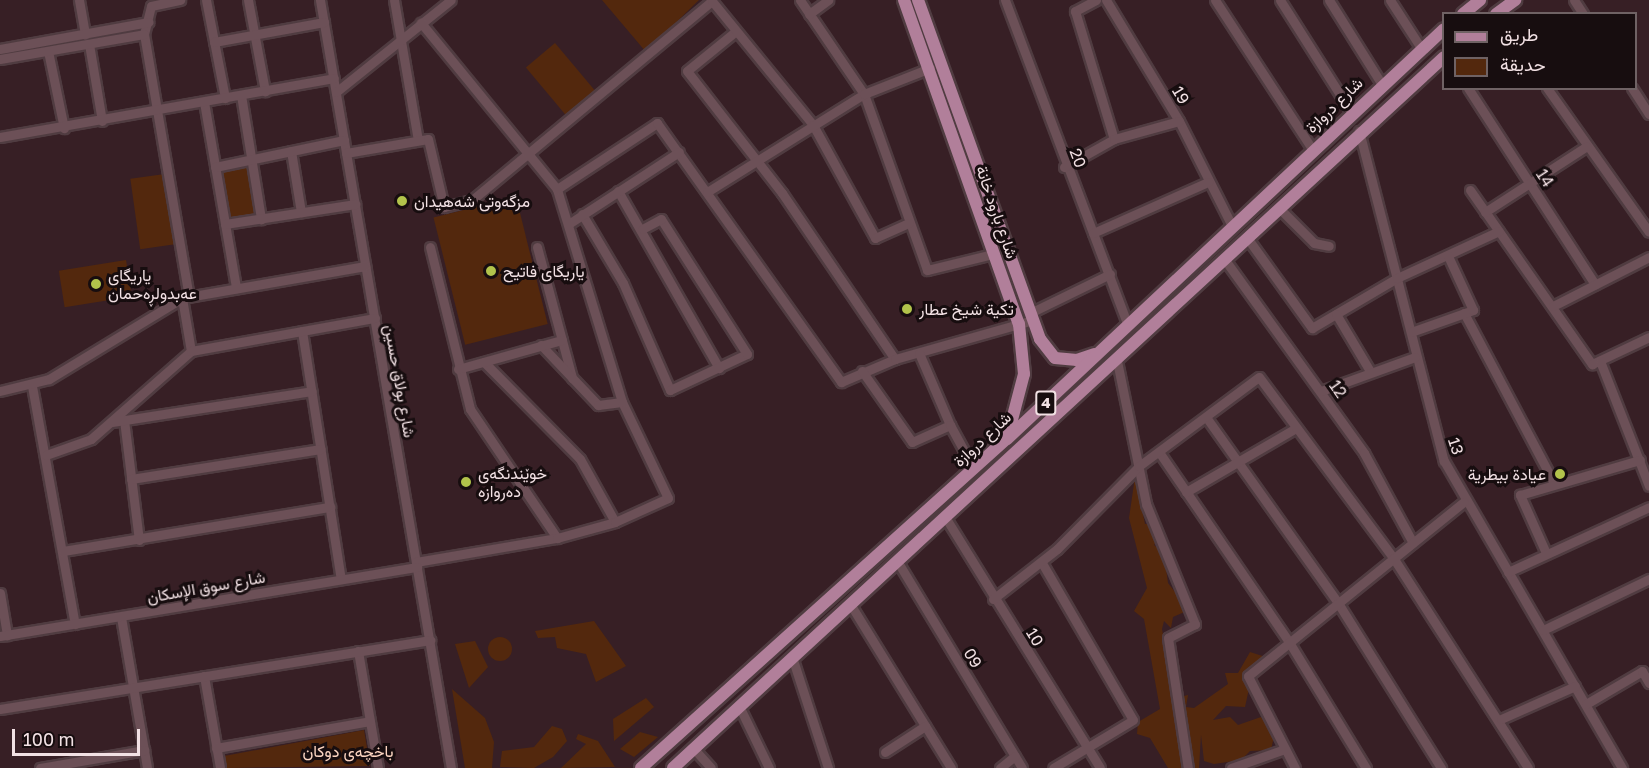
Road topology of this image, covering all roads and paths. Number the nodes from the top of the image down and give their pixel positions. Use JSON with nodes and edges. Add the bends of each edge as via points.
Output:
{"nodes":[{"id":1,"x":80,"y":0,"type":"edge"},
{"id":2,"x":180,"y":0,"type":"edge"},
{"id":3,"x":206,"y":0,"type":"edge"},
{"id":4,"x":248,"y":0,"type":"edge"},
{"id":5,"x":320,"y":0,"type":"edge"},
{"id":6,"x":394,"y":0,"type":"edge"},
{"id":7,"x":451,"y":0,"type":"edge"},
{"id":8,"x":800,"y":0,"type":"edge"},
{"id":9,"x":828,"y":0,"type":"edge"},
{"id":10,"x":904,"y":0,"type":"edge"},
{"id":11,"x":918,"y":0,"type":"edge"},
{"id":12,"x":1005,"y":0,"type":"edge"},
{"id":13,"x":1096,"y":0,"type":"edge"},
{"id":14,"x":1106,"y":0,"type":"edge"},
{"id":15,"x":1215,"y":0,"type":"edge"},
{"id":16,"x":1280,"y":0,"type":"edge"},
{"id":17,"x":1329,"y":0,"type":"edge"},
{"id":18,"x":1390,"y":0,"type":"edge"},
{"id":19,"x":1480,"y":0,"type":"edge"},
{"id":20,"x":1515,"y":0,"type":"edge"},
{"id":21,"x":148,"y":3,"type":"edge"},
{"id":22,"x":1465,"y":12,"type":"edge"},
{"id":23,"x":1499,"y":12,"type":"edge"},
{"id":24,"x":809,"y":14,"type":"junction"},
{"id":25,"x":149,"y":22,"type":"junction"},
{"id":26,"x":324,"y":22,"type":"junction"},
{"id":27,"x":421,"y":23,"type":"junction"},
{"id":28,"x":1442,"y":30,"type":"edge"},
{"id":29,"x":736,"y":31,"type":"junction"},
{"id":30,"x":144,"y":34,"type":"junction"},
{"id":31,"x":254,"y":35,"type":"junction"},
{"id":32,"x":400,"y":36,"type":"junction"},
{"id":33,"x":87,"y":39,"type":"junction"},
{"id":34,"x":214,"y":42,"type":"junction"},
{"id":35,"x":1420,"y":48,"type":"junction"},
{"id":36,"x":0,"y":49,"type":"edge"},
{"id":37,"x":48,"y":51,"type":"junction"},
{"id":38,"x":1442,"y":58,"type":"edge"},
{"id":39,"x":0,"y":59,"type":"edge"},
{"id":40,"x":930,"y":68,"type":"junction"},
{"id":41,"x":334,"y":78,"type":"junction"},
{"id":42,"x":1381,"y":83,"type":"junction"},
{"id":43,"x":1469,"y":90,"type":"edge"},
{"id":44,"x":1548,"y":90,"type":"edge"},
{"id":45,"x":1633,"y":90,"type":"edge"},
{"id":46,"x":265,"y":91,"type":"junction"},
{"id":47,"x":336,"y":92,"type":"junction"},
{"id":48,"x":864,"y":94,"type":"junction"},
{"id":49,"x":241,"y":95,"type":"junction"},
{"id":50,"x":225,"y":98,"type":"junction"},
{"id":51,"x":204,"y":102,"type":"junction"},
{"id":52,"x":158,"y":111,"type":"junction"},
{"id":53,"x":1351,"y":112,"type":"junction"},
{"id":54,"x":1649,"y":114,"type":"edge"},
{"id":55,"x":102,"y":121,"type":"junction"},
{"id":56,"x":1179,"y":121,"type":"junction"},
{"id":57,"x":813,"y":125,"type":"junction"},
{"id":58,"x":64,"y":128,"type":"junction"},
{"id":59,"x":1359,"y":131,"type":"junction"},
{"id":60,"x":0,"y":137,"type":"edge"},
{"id":61,"x":1114,"y":139,"type":"junction"},
{"id":62,"x":344,"y":140,"type":"junction"},
{"id":63,"x":418,"y":140,"type":"junction"},
{"id":64,"x":1587,"y":146,"type":"junction"},
{"id":65,"x":1312,"y":148,"type":"junction"},
{"id":66,"x":291,"y":151,"type":"junction"},
{"id":67,"x":680,"y":152,"type":"junction"},
{"id":68,"x":346,"y":153,"type":"junction"},
{"id":69,"x":526,"y":155,"type":"junction"},
{"id":70,"x":252,"y":159,"type":"junction"},
{"id":71,"x":758,"y":160,"type":"junction"},
{"id":72,"x":215,"y":167,"type":"junction"},
{"id":73,"x":1064,"y":167,"type":"junction"},
{"id":74,"x":1208,"y":182,"type":"junction"},
{"id":75,"x":1530,"y":183,"type":"junction"},
{"id":76,"x":557,"y":189,"type":"junction"},
{"id":77,"x":1470,"y":190,"type":"dead end"},
{"id":78,"x":618,"y":191,"type":"junction"},
{"id":79,"x":706,"y":192,"type":"junction"},
{"id":80,"x":355,"y":204,"type":"junction"},
{"id":81,"x":1279,"y":208,"type":"junction"},
{"id":82,"x":301,"y":212,"type":"junction"},
{"id":83,"x":1485,"y":212,"type":"junction"},
{"id":84,"x":582,"y":214,"type":"junction"},
{"id":85,"x":261,"y":219,"type":"junction"},
{"id":86,"x":570,"y":223,"type":"junction"},
{"id":87,"x":909,"y":223,"type":"junction"},
{"id":88,"x":225,"y":224,"type":"junction"},
{"id":89,"x":1232,"y":224,"type":"junction"},
{"id":90,"x":642,"y":229,"type":"junction"},
{"id":91,"x":1499,"y":231,"type":"junction"},
{"id":92,"x":1093,"y":232,"type":"junction"},
{"id":93,"x":1649,"y":232,"type":"edge"},
{"id":94,"x":1248,"y":239,"type":"junction"},
{"id":95,"x":1329,"y":246,"type":"dead end"},
{"id":96,"x":430,"y":247,"type":"dead end"},
{"id":97,"x":537,"y":248,"type":"dead end"},
{"id":98,"x":993,"y":254,"type":"junction"},
{"id":99,"x":1448,"y":256,"type":"junction"},
{"id":100,"x":1649,"y":256,"type":"edge"},
{"id":101,"x":1225,"y":260,"type":"junction"},
{"id":102,"x":365,"y":266,"type":"junction"},
{"id":103,"x":1110,"y":274,"type":"junction"},
{"id":104,"x":1398,"y":278,"type":"junction"},
{"id":105,"x":1595,"y":284,"type":"junction"},
{"id":106,"x":236,"y":288,"type":"junction"},
{"id":107,"x":186,"y":297,"type":"junction"},
{"id":108,"x":1553,"y":306,"type":"junction"},
{"id":109,"x":1464,"y":313,"type":"junction"},
{"id":110,"x":1336,"y":314,"type":"junction"},
{"id":111,"x":1032,"y":317,"type":"junction"},
{"id":112,"x":375,"y":318,"type":"junction"},
{"id":113,"x":1019,"y":324,"type":"junction"},
{"id":114,"x":1128,"y":326,"type":"junction"},
{"id":115,"x":302,"y":331,"type":"junction"},
{"id":116,"x":1410,"y":333,"type":"junction"},
{"id":117,"x":1649,"y":337,"type":"edge"},
{"id":118,"x":562,"y":340,"type":"junction"},
{"id":119,"x":541,"y":345,"type":"junction"},
{"id":120,"x":1103,"y":349,"type":"junction"},
{"id":121,"x":191,"y":351,"type":"junction"},
{"id":122,"x":919,"y":353,"type":"junction"},
{"id":123,"x":1415,"y":357,"type":"junction"},
{"id":124,"x":895,"y":359,"type":"junction"},
{"id":125,"x":1117,"y":361,"type":"junction"},
{"id":126,"x":1600,"y":361,"type":"junction"},
{"id":127,"x":484,"y":362,"type":"junction"},
{"id":128,"x":718,"y":368,"type":"junction"},
{"id":129,"x":458,"y":369,"type":"junction"},
{"id":130,"x":862,"y":371,"type":"junction"},
{"id":131,"x":1370,"y":371,"type":"junction"},
{"id":132,"x":572,"y":378,"type":"junction"},
{"id":133,"x":32,"y":386,"type":"junction"},
{"id":134,"x":0,"y":391,"type":"edge"},
{"id":135,"x":312,"y":391,"type":"junction"},
{"id":136,"x":1321,"y":391,"type":"junction"},
{"id":137,"x":622,"y":402,"type":"junction"},
{"id":138,"x":1206,"y":417,"type":"junction"},
{"id":139,"x":124,"y":420,"type":"junction"},
{"id":140,"x":110,"y":422,"type":"junction"},
{"id":141,"x":950,"y":424,"type":"junction"},
{"id":142,"x":1296,"y":428,"type":"junction"},
{"id":143,"x":1007,"y":439,"type":"junction"},
{"id":144,"x":321,"y":449,"type":"junction"},
{"id":145,"x":1159,"y":452,"type":"junction"},
{"id":146,"x":46,"y":455,"type":"junction"},
{"id":147,"x":1640,"y":460,"type":"junction"},
{"id":148,"x":1239,"y":462,"type":"junction"},
{"id":149,"x":1139,"y":466,"type":"junction"},
{"id":150,"x":974,"y":469,"type":"junction"},
{"id":151,"x":130,"y":479,"type":"junction"},
{"id":152,"x":1554,"y":483,"type":"junction"},
{"id":153,"x":1649,"y":486,"type":"edge"},
{"id":154,"x":1186,"y":492,"type":"junction"},
{"id":155,"x":1464,"y":502,"type":"junction"},
{"id":156,"x":330,"y":507,"type":"junction"},
{"id":157,"x":1649,"y":507,"type":"edge"},
{"id":158,"x":947,"y":520,"type":"junction"},
{"id":159,"x":615,"y":522,"type":"junction"},
{"id":160,"x":556,"y":538,"type":"junction"},
{"id":161,"x":898,"y":539,"type":"junction"},
{"id":162,"x":139,"y":540,"type":"junction"},
{"id":163,"x":1413,"y":543,"type":"junction"},
{"id":164,"x":63,"y":551,"type":"junction"},
{"id":165,"x":911,"y":553,"type":"junction"},
{"id":166,"x":1546,"y":553,"type":"junction"},
{"id":167,"x":1394,"y":559,"type":"junction"},
{"id":168,"x":1042,"y":563,"type":"junction"},
{"id":169,"x":416,"y":564,"type":"junction"},
{"id":170,"x":899,"y":564,"type":"junction"},
{"id":171,"x":1508,"y":572,"type":"junction"},
{"id":172,"x":341,"y":579,"type":"junction"},
{"id":173,"x":1649,"y":579,"type":"edge"},
{"id":174,"x":0,"y":593,"type":"edge"},
{"id":175,"x":993,"y":599,"type":"junction"},
{"id":176,"x":1338,"y":603,"type":"junction"},
{"id":177,"x":852,"y":607,"type":"junction"},
{"id":178,"x":121,"y":617,"type":"junction"},
{"id":179,"x":75,"y":624,"type":"junction"},
{"id":180,"x":1543,"y":630,"type":"junction"},
{"id":181,"x":4,"y":636,"type":"edge"},
{"id":182,"x":430,"y":640,"type":"junction"},
{"id":183,"x":1288,"y":642,"type":"junction"},
{"id":184,"x":358,"y":651,"type":"junction"},
{"id":185,"x":793,"y":660,"type":"junction"},
{"id":186,"x":204,"y":676,"type":"junction"},
{"id":187,"x":1649,"y":683,"type":"edge"},
{"id":188,"x":1575,"y":686,"type":"junction"},
{"id":189,"x":134,"y":688,"type":"junction"},
{"id":190,"x":1586,"y":704,"type":"junction"},
{"id":191,"x":740,"y":708,"type":"junction"},
{"id":192,"x":0,"y":709,"type":"edge"},
{"id":193,"x":1501,"y":719,"type":"junction"},
{"id":194,"x":370,"y":721,"type":"junction"},
{"id":195,"x":925,"y":726,"type":"junction"},
{"id":196,"x":216,"y":748,"type":"junction"},
{"id":197,"x":1086,"y":748,"type":"junction"},
{"id":198,"x":694,"y":749,"type":"junction"},
{"id":199,"x":1285,"y":749,"type":"junction"},
{"id":200,"x":144,"y":750,"type":"junction"},
{"id":201,"x":885,"y":752,"type":"dead end"},
{"id":202,"x":1015,"y":756,"type":"junction"},
{"id":203,"x":40,"y":768,"type":"edge"},
{"id":204,"x":147,"y":768,"type":"edge"},
{"id":205,"x":220,"y":768,"type":"edge"},
{"id":206,"x":378,"y":768,"type":"edge"},
{"id":207,"x":451,"y":768,"type":"edge"},
{"id":208,"x":641,"y":768,"type":"edge"},
{"id":209,"x":673,"y":768,"type":"edge"},
{"id":210,"x":711,"y":768,"type":"edge"},
{"id":211,"x":769,"y":768,"type":"edge"},
{"id":212,"x":828,"y":768,"type":"edge"},
{"id":213,"x":951,"y":768,"type":"edge"},
{"id":214,"x":999,"y":768,"type":"edge"},
{"id":215,"x":1022,"y":768,"type":"edge"},
{"id":216,"x":1053,"y":768,"type":"edge"},
{"id":217,"x":1100,"y":768,"type":"edge"},
{"id":218,"x":1188,"y":768,"type":"edge"},
{"id":219,"x":1231,"y":768,"type":"edge"},
{"id":220,"x":1295,"y":768,"type":"edge"},
{"id":221,"x":1366,"y":768,"type":"edge"},
{"id":222,"x":1441,"y":768,"type":"edge"},
{"id":223,"x":1528,"y":768,"type":"edge"},
{"id":224,"x":1622,"y":768,"type":"edge"}],
"edges":[{"from":1,"to":33,"type":"street"},
{"from":2,"to":21,"type":"street"},
{"from":3,"to":34,"type":"street"},
{"from":4,"to":31,"type":"street"},
{"from":5,"to":26,"type":"street","name":"شارع بولاق حسين"},
{"from":6,"to":32,"type":"street"},
{"from":7,"to":27,"type":"street"},
{"from":8,"to":24,"type":"street"},
{"from":9,"to":24,"type":"street"},
{"from":10,"to":40,"type":"main road","name":"شارع بارود خانة"},
{"from":11,"to":111,"type":"main road","name":"شارع بارود خانة"},
{"from":12,"to":73,"type":"street","name":"20"},
{"from":13,"to":61,"type":"street","via":[[1075,10]]},
{"from":14,"to":56,"type":"street","name":"19"},
{"from":15,"to":65,"type":"street"},
{"from":16,"to":53,"type":"street"},
{"from":17,"to":42,"type":"street"},
{"from":18,"to":35,"type":"street"},
{"from":19,"to":22,"type":"main road"},
{"from":20,"to":23,"type":"main road"},
{"from":21,"to":25,"type":"street"},
{"from":24,"to":48,"type":"street"},
{"from":25,"to":30,"type":"street"},
{"from":25,"to":33,"type":"street"},
{"from":26,"to":31,"type":"street"},
{"from":26,"to":41,"type":"street","name":"شارع بولاق حسين"},
{"from":27,"to":32,"type":"street"},
{"from":27,"to":69,"type":"street"},
{"from":28,"to":35,"type":"main road","name":"شارع دروازة","number":"4"},
{"from":29,"to":57,"type":"street"},
{"from":29,"to":69,"type":"street","via":[[712,1]]},
{"from":29,"to":71,"type":"street","via":[[687,71]]},
{"from":30,"to":33,"type":"street"},
{"from":30,"to":52,"type":"street"},
{"from":31,"to":34,"type":"street"},
{"from":31,"to":46,"type":"street"},
{"from":32,"to":47,"type":"street"},
{"from":32,"to":63,"type":"street"},
{"from":33,"to":36,"type":"street"},
{"from":33,"to":37,"type":"street"},
{"from":33,"to":55,"type":"street"},
{"from":34,"to":50,"type":"street"},
{"from":35,"to":42,"type":"main road","name":"شارع دروازة","number":"4"},
{"from":37,"to":39,"type":"street"},
{"from":37,"to":58,"type":"street"},
{"from":38,"to":59,"type":"main road","number":"4"},
{"from":40,"to":48,"type":"street"},
{"from":40,"to":98,"type":"main road","name":"شارع بارود خانة"},
{"from":41,"to":46,"type":"street"},
{"from":41,"to":47,"type":"street","name":"شارع بولاق حسين"},
{"from":42,"to":53,"type":"main road","name":"شارع دروازة","number":"4"},
{"from":43,"to":75,"type":"street","name":"14"},
{"from":44,"to":64,"type":"street"},
{"from":45,"to":54,"type":"street"},
{"from":46,"to":49,"type":"street"},
{"from":47,"to":62,"type":"street","name":"شارع بولاق حسين"},
{"from":48,"to":57,"type":"street"},
{"from":48,"to":87,"type":"street"},
{"from":49,"to":50,"type":"street"},
{"from":49,"to":70,"type":"street"},
{"from":50,"to":51,"type":"street"},
{"from":51,"to":52,"type":"street"},
{"from":51,"to":72,"type":"street"},
{"from":52,"to":55,"type":"street"},
{"from":52,"to":107,"type":"street"},
{"from":53,"to":65,"type":"main road","name":"شارع دروازة","number":"4"},
{"from":55,"to":58,"type":"street"},
{"from":56,"to":61,"type":"street"},
{"from":56,"to":74,"type":"street","name":"19"},
{"from":57,"to":71,"type":"street"},
{"from":57,"to":87,"type":"street","via":[[875,238]]},
{"from":58,"to":60,"type":"street"},
{"from":59,"to":81,"type":"main road","number":"4"},
{"from":59,"to":104,"type":"street","name":"13"},
{"from":61,"to":73,"type":"street"},
{"from":62,"to":66,"type":"street"},
{"from":62,"to":68,"type":"street","name":"شارع بولاق حسين"},
{"from":63,"to":68,"type":"street"},
{"from":63,"to":69,"type":"street","via":[[428,138],[444,207],[472,200]]},
{"from":64,"to":75,"type":"street"},
{"from":64,"to":93,"type":"street"},
{"from":65,"to":89,"type":"main road","name":"شارع دروازة","number":"4"},
{"from":66,"to":70,"type":"street"},
{"from":66,"to":82,"type":"street"},
{"from":67,"to":76,"type":"street","via":[[654,123]]},
{"from":67,"to":78,"type":"street"},
{"from":67,"to":79,"type":"street"},
{"from":68,"to":80,"type":"street","name":"شارع بولاق حسين"},
{"from":69,"to":76,"type":"street"},
{"from":70,"to":72,"type":"street"},
{"from":70,"to":85,"type":"street"},
{"from":71,"to":79,"type":"street"},
{"from":71,"to":124,"type":"street"},
{"from":72,"to":88,"type":"street"},
{"from":73,"to":92,"type":"street","name":"20"},
{"from":74,"to":89,"type":"street","name":"19"},
{"from":74,"to":92,"type":"street"},
{"from":75,"to":83,"type":"street"},
{"from":75,"to":105,"type":"street","name":"14"},
{"from":76,"to":86,"type":"street"},
{"from":77,"to":83,"type":"street"},
{"from":78,"to":84,"type":"street"},
{"from":78,"to":90,"type":"street"},
{"from":79,"to":130,"type":"street","via":[[842,382]]},
{"from":80,"to":82,"type":"street"},
{"from":80,"to":102,"type":"street","name":"شارع بولاق حسين"},
{"from":81,"to":94,"type":"main road","number":"4"},
{"from":81,"to":95,"type":"street","via":[[1314,243]]},
{"from":82,"to":85,"type":"street"},
{"from":83,"to":91,"type":"street"},
{"from":84,"to":86,"type":"street"},
{"from":84,"to":128,"type":"street","via":[[623,284],[670,390]]},
{"from":85,"to":88,"type":"street"},
{"from":86,"to":137,"type":"street"},
{"from":87,"to":98,"type":"street","via":[[930,272]]},
{"from":88,"to":106,"type":"street"},
{"from":89,"to":114,"type":"main road","name":"شارع دروازة","number":"4"},
{"from":90,"to":128,"type":"street"},
{"from":90,"to":128,"type":"street","via":[[662,219],[747,354]]},
{"from":91,"to":99,"type":"street"},
{"from":91,"to":108,"type":"street"},
{"from":92,"to":103,"type":"street","name":"20"},
{"from":94,"to":101,"type":"main road","number":"4"},
{"from":94,"to":110,"type":"street","via":[[1312,328]]},
{"from":96,"to":129,"type":"street"},
{"from":97,"to":118,"type":"street"},
{"from":98,"to":113,"type":"main road","name":"شارع بارود خانة"},
{"from":99,"to":104,"type":"street"},
{"from":99,"to":109,"type":"street","via":[[1473,310]]},
{"from":100,"to":105,"type":"street"},
{"from":101,"to":125,"type":"main road","number":"4"},
{"from":101,"to":136,"type":"street","name":"12"},
{"from":102,"to":106,"type":"street"},
{"from":102,"to":112,"type":"street","name":"شارع بولاق حسين"},
{"from":103,"to":111,"type":"street"},
{"from":103,"to":114,"type":"street","name":"20"},
{"from":104,"to":110,"type":"street"},
{"from":104,"to":116,"type":"street","name":"13"},
{"from":105,"to":108,"type":"street"},
{"from":106,"to":107,"type":"street"},
{"from":107,"to":121,"type":"street"},
{"from":107,"to":133,"type":"street"},
{"from":108,"to":126,"type":"street","via":[[1592,364]]},
{"from":109,"to":116,"type":"street"},
{"from":109,"to":152,"type":"street"},
{"from":110,"to":131,"type":"street"},
{"from":111,"to":113,"type":"street"},
{"from":111,"to":120,"type":"main road","name":"شارع بارود خانة","via":[[1055,358],[1077,360]]},
{"from":112,"to":115,"type":"street"},
{"from":112,"to":169,"type":"street","name":"شارع بولاق حسين"},
{"from":113,"to":122,"type":"street"},
{"from":113,"to":143,"type":"main road","name":"شارع بارود خانة","via":[[1021,399]]},
{"from":114,"to":120,"type":"main road","name":"شارع دروازة","number":"4"},
{"from":115,"to":121,"type":"street"},
{"from":115,"to":135,"type":"street"},
{"from":116,"to":123,"type":"street","name":"13"},
{"from":117,"to":126,"type":"street"},
{"from":118,"to":119,"type":"street"},
{"from":118,"to":132,"type":"street"},
{"from":119,"to":127,"type":"street"},
{"from":119,"to":132,"type":"street"},
{"from":120,"to":143,"type":"main road","name":"شارع دروازة","number":"4"},
{"from":121,"to":140,"type":"street"},
{"from":122,"to":124,"type":"street"},
{"from":122,"to":141,"type":"street"},
{"from":123,"to":131,"type":"street"},
{"from":123,"to":155,"type":"street","name":"13","via":[[1444,460]]},
{"from":124,"to":130,"type":"street"},
{"from":125,"to":149,"type":"street"},
{"from":125,"to":158,"type":"main road","number":"4"},
{"from":126,"to":147,"type":"street"},
{"from":127,"to":129,"type":"street"},
{"from":127,"to":159,"type":"street","via":[[580,459]]},
{"from":129,"to":160,"type":"street","via":[[470,409]]},
{"from":130,"to":141,"type":"street","via":[[912,442]]},
{"from":131,"to":136,"type":"street"},
{"from":132,"to":137,"type":"street","via":[[598,405]]},
{"from":133,"to":134,"type":"street"},
{"from":133,"to":146,"type":"street"},
{"from":135,"to":139,"type":"street"},
{"from":135,"to":144,"type":"street"},
{"from":136,"to":163,"type":"street","name":"12","via":[[1381,479]]},
{"from":137,"to":159,"type":"street","name":"شارع سوق الإسكان","via":[[668,498]]},
{"from":138,"to":142,"type":"street","via":[[1258,377]]},
{"from":138,"to":145,"type":"street"},
{"from":138,"to":148,"type":"street"},
{"from":139,"to":140,"type":"street"},
{"from":139,"to":151,"type":"street"},
{"from":140,"to":146,"type":"street","via":[[91,439]]},
{"from":141,"to":150,"type":"street"},
{"from":142,"to":148,"type":"street"},
{"from":142,"to":167,"type":"street"},
{"from":143,"to":150,"type":"main road","name":"شارع دروازة","number":"4"},
{"from":144,"to":151,"type":"street"},
{"from":144,"to":156,"type":"street"},
{"from":145,"to":149,"type":"street"},
{"from":145,"to":154,"type":"street"},
{"from":146,"to":164,"type":"street"},
{"from":147,"to":152,"type":"street"},
{"from":147,"to":153,"type":"street"},
{"from":148,"to":154,"type":"street"},
{"from":148,"to":176,"type":"street"},
{"from":149,"to":168,"type":"street"},
{"from":149,"to":218,"type":"street","via":[[1146,504],[1195,624],[1168,638]]},
{"from":150,"to":161,"type":"main road","name":"شارع دروازة","number":"4"},
{"from":151,"to":162,"type":"street"},
{"from":152,"to":166,"type":"street","via":[[1520,495]]},
{"from":154,"to":183,"type":"street"},
{"from":155,"to":163,"type":"street"},
{"from":155,"to":171,"type":"street","name":"13"},
{"from":156,"to":162,"type":"street"},
{"from":156,"to":172,"type":"street"},
{"from":157,"to":166,"type":"street"},
{"from":158,"to":165,"type":"main road","number":"4"},
{"from":158,"to":175,"type":"street","name":"10"},
{"from":159,"to":160,"type":"street","name":"شارع سوق الإسكان"},
{"from":160,"to":169,"type":"street","name":"شارع سوق الإسكان"},
{"from":161,"to":165,"type":"main road"},
{"from":161,"to":208,"type":"main road","name":"شارع دروازة","number":"4"},
{"from":162,"to":164,"type":"street"},
{"from":163,"to":167,"type":"street"},
{"from":164,"to":179,"type":"street"},
{"from":165,"to":170,"type":"main road","number":"4"},
{"from":166,"to":171,"type":"street"},
{"from":167,"to":176,"type":"street"},
{"from":167,"to":193,"type":"street"},
{"from":168,"to":175,"type":"street"},
{"from":168,"to":197,"type":"street","via":[[1133,720]]},
{"from":169,"to":172,"type":"street","name":"شارع سوق الإسكان"},
{"from":169,"to":182,"type":"street","name":"شارع بولاق حسين"},
{"from":170,"to":177,"type":"main road","number":"4"},
{"from":170,"to":202,"type":"street","name":"09"},
{"from":171,"to":180,"type":"street","name":"13"},
{"from":172,"to":178,"type":"street","name":"شارع سوق الإسكان"},
{"from":173,"to":180,"type":"street"},
{"from":174,"to":181,"type":"street"},
{"from":175,"to":197,"type":"street","name":"10"},
{"from":176,"to":183,"type":"street"},
{"from":176,"to":222,"type":"street"},
{"from":177,"to":185,"type":"main road","number":"4"},
{"from":177,"to":195,"type":"street"},
{"from":178,"to":179,"type":"street","name":"شارع سوق الإسكان"},
{"from":178,"to":189,"type":"street"},
{"from":179,"to":181,"type":"street","name":"شارع سوق الإسكان"},
{"from":180,"to":188,"type":"street","name":"13"},
{"from":182,"to":184,"type":"street"},
{"from":182,"to":207,"type":"street","name":"شارع بولاق حسين"},
{"from":183,"to":199,"type":"street","via":[[1248,676]]},
{"from":183,"to":221,"type":"street"},
{"from":184,"to":186,"type":"street"},
{"from":184,"to":194,"type":"street"},
{"from":185,"to":191,"type":"main road","number":"4"},
{"from":185,"to":212,"type":"street"},
{"from":186,"to":189,"type":"street"},
{"from":186,"to":196,"type":"street"},
{"from":187,"to":190,"type":"street","via":[[1642,671]]},
{"from":188,"to":190,"type":"street","name":"13"},
{"from":188,"to":193,"type":"street"},
{"from":189,"to":192,"type":"street"},
{"from":189,"to":200,"type":"street"},
{"from":190,"to":224,"type":"street","name":"13"},
{"from":191,"to":198,"type":"main road","number":"4"},
{"from":191,"to":211,"type":"street"},
{"from":193,"to":223,"type":"street"},
{"from":194,"to":196,"type":"street"},
{"from":194,"to":206,"type":"street"},
{"from":195,"to":201,"type":"street"},
{"from":195,"to":213,"type":"street"},
{"from":196,"to":205,"type":"street"},
{"from":197,"to":216,"type":"street"},
{"from":197,"to":217,"type":"street","name":"10"},
{"from":198,"to":209,"type":"main road","number":"4"},
{"from":198,"to":210,"type":"street"},
{"from":199,"to":219,"type":"street"},
{"from":199,"to":220,"type":"street"},
{"from":200,"to":203,"type":"street"},
{"from":200,"to":204,"type":"street"},
{"from":202,"to":214,"type":"street"},
{"from":202,"to":215,"type":"street","name":"09"}]}
